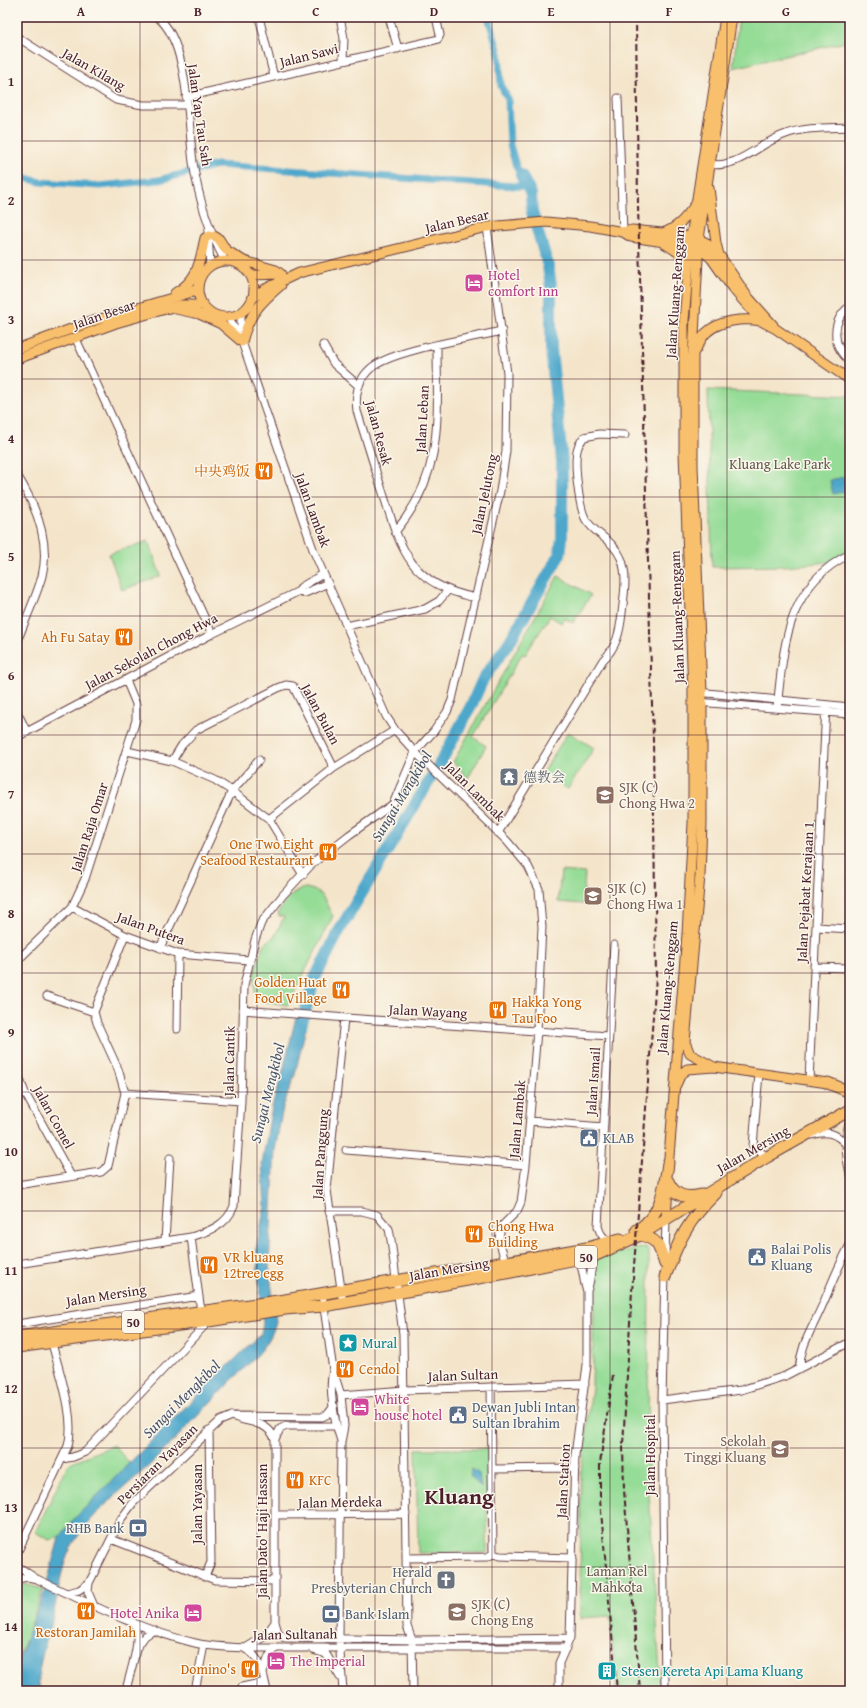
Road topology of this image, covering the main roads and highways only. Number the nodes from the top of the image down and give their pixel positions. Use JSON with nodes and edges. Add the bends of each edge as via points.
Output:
{"nodes":[{"id":1,"x":725,"y":17,"type":"edge"},
{"id":2,"x":732,"y":17,"type":"edge"},
{"id":3,"x":706,"y":164,"type":"junction"},
{"id":4,"x":708,"y":179,"type":"junction"},
{"id":5,"x":695,"y":205,"type":"junction"},
{"id":6,"x":660,"y":237,"type":"junction"},
{"id":7,"x":694,"y":242,"type":"junction"},
{"id":8,"x":720,"y":256,"type":"junction"},
{"id":9,"x":688,"y":267,"type":"junction"},
{"id":10,"x":251,"y":275,"type":"junction"},
{"id":11,"x":282,"y":277,"type":"junction"},
{"id":12,"x":198,"y":287,"type":"junction"},
{"id":13,"x":254,"y":297,"type":"junction"},
{"id":14,"x":165,"y":305,"type":"junction"},
{"id":15,"x":203,"y":305,"type":"junction"},
{"id":16,"x":761,"y":321,"type":"junction"},
{"id":17,"x":776,"y":329,"type":"junction"},
{"id":18,"x":17,"y":349,"type":"edge"},
{"id":19,"x":693,"y":356,"type":"junction"},
{"id":20,"x":17,"y":359,"type":"edge"},
{"id":21,"x":850,"y":380,"type":"edge"},
{"id":22,"x":697,"y":692,"type":"junction"},
{"id":23,"x":697,"y":702,"type":"junction"},
{"id":24,"x":714,"y":1068,"type":"junction"},
{"id":25,"x":828,"y":1083,"type":"junction"},
{"id":26,"x":850,"y":1085,"type":"edge"},
{"id":27,"x":673,"y":1092,"type":"junction"},
{"id":28,"x":850,"y":1092,"type":"edge"},
{"id":29,"x":850,"y":1105,"type":"edge"},
{"id":30,"x":850,"y":1110,"type":"edge"},
{"id":31,"x":803,"y":1137,"type":"junction"},
{"id":32,"x":668,"y":1163,"type":"junction"},
{"id":33,"x":731,"y":1179,"type":"junction"},
{"id":34,"x":668,"y":1181,"type":"junction"},
{"id":35,"x":707,"y":1193,"type":"junction"},
{"id":36,"x":666,"y":1219,"type":"junction"},
{"id":37,"x":640,"y":1232,"type":"junction"},
{"id":38,"x":505,"y":1261,"type":"junction"},
{"id":39,"x":665,"y":1264,"type":"road end"},
{"id":40,"x":528,"y":1268,"type":"junction"},
{"id":41,"x":665,"y":1278,"type":"road end"},
{"id":42,"x":285,"y":1305,"type":"junction"},
{"id":43,"x":249,"y":1310,"type":"junction"},
{"id":44,"x":17,"y":1337,"type":"edge"},
{"id":45,"x":17,"y":1346,"type":"edge"}],
"edges":[{"from":1,"to":3,"type":"main road","name":"Jalan Kluang-Renggam"},
{"from":2,"to":3,"type":"main road","name":"Jalan Kluang-Renggam"},
{"from":3,"to":4,"type":"main road","name":"Jalan Kluang-Renggam"},
{"from":3,"to":5,"type":"main road","name":"Jalan Kluang-Renggam"},
{"from":4,"to":7,"type":"main road","name":"Jalan Kluang-Renggam"},
{"from":4,"to":8,"type":"main road"},
{"from":5,"to":6,"type":"main road","via":[[680,224]]},
{"from":5,"to":7,"type":"main road","name":"Jalan Kluang-Renggam"},
{"from":6,"to":7,"type":"main road","name":"Jalan Besar"},
{"from":6,"to":9,"type":"main road","via":[[679,253]]},
{"from":6,"to":11,"type":"main road","name":"Jalan Besar","via":[[631,237],[624,232],[546,222],[506,224]]},
{"from":7,"to":8,"type":"main road","name":"Jalan Besar","via":[[714,250]]},
{"from":7,"to":9,"type":"main road","name":"Jalan Kluang-Renggam"},
{"from":7,"to":16,"type":"main road","name":"Jalan Besar","via":[[711,258],[732,290]]},
{"from":7,"to":19,"type":"main road","name":"Jalan Kluang-Renggam"},
{"from":8,"to":17,"type":"main road","name":"Jalan Besar","via":[[747,296]]},
{"from":9,"to":22,"type":"main road","name":"Jalan Kluang-Renggam","via":[[684,344],[684,452]]},
{"from":10,"to":11,"type":"main road","name":"Jalan Besar"},
{"from":10,"to":12,"type":"main road","via":[[240,264],[225,261],[204,271]]},
{"from":10,"to":13,"type":"main road"},
{"from":11,"to":13,"type":"main road","name":"Jalan Besar"},
{"from":11,"to":14,"type":"main road","via":[[282,284],[251,317],[241,340],[227,328],[206,317]]},
{"from":11,"to":14,"type":"main road","via":[[276,270],[244,261],[226,250],[219,239],[211,236],[206,238],[198,268],[190,282]]},
{"from":12,"to":14,"type":"main road","name":"Jalan Besar"},
{"from":12,"to":15,"type":"main road"},
{"from":13,"to":15,"type":"main road","name":"Jalan Besar","via":[[241,313],[228,317],[214,314]]},
{"from":14,"to":15,"type":"main road","name":"Jalan Besar"},
{"from":14,"to":18,"type":"main road","name":"Jalan Besar","via":[[90,322]]},
{"from":14,"to":20,"type":"main road","name":"Jalan Besar"},
{"from":16,"to":17,"type":"main road","name":"Jalan Besar"},
{"from":16,"to":19,"type":"main road","via":[[745,319],[712,328],[706,333]]},
{"from":17,"to":21,"type":"main road","name":"Jalan Besar"},
{"from":19,"to":22,"type":"main road","name":"Jalan Kluang-Renggam"},
{"from":22,"to":23,"type":"main road","name":"Jalan Kluang-Renggam"},
{"from":23,"to":24,"type":"main road","name":"Jalan Kluang-Renggam","via":[[701,859],[685,1042],[690,1054]]},
{"from":23,"to":27,"type":"main road","name":"Jalan Kluang-Renggam","via":[[690,875]]},
{"from":24,"to":25,"type":"main road"},
{"from":24,"to":27,"type":"main road","via":[[687,1069],[681,1074]]},
{"from":25,"to":26,"type":"highway"},
{"from":25,"to":28,"type":"highway"},
{"from":27,"to":32,"type":"main road","name":"Jalan Kluang-Renggam"},
{"from":29,"to":31,"type":"highway","via":[[814,1127]]},
{"from":30,"to":31,"type":"highway","name":"Jalan Mersing","number":"50"},
{"from":31,"to":33,"type":"highway","name":"Jalan Mersing","number":"50"},
{"from":32,"to":34,"type":"main road","name":"Jalan Kluang-Renggam"},
{"from":32,"to":37,"type":"highway","via":[[663,1196],[652,1217]]},
{"from":33,"to":35,"type":"highway","name":"Jalan Mersing","number":"50"},
{"from":33,"to":41,"type":"highway","via":[[706,1203],[688,1226],[677,1244]]},
{"from":34,"to":35,"type":"highway","via":[[674,1192],[683,1196],[694,1197]]},
{"from":34,"to":36,"type":"main road","name":"Jalan Kluang-Renggam"},
{"from":35,"to":36,"type":"highway","name":"Jalan Mersing","number":"50"},
{"from":36,"to":37,"type":"highway","name":"Jalan Mersing","number":"50"},
{"from":37,"to":38,"type":"highway","name":"Jalan Mersing","number":"50","via":[[587,1248]]},
{"from":37,"to":39,"type":"highway","via":[[658,1245]]},
{"from":37,"to":40,"type":"highway","name":"Jalan Mersing","number":"50","via":[[596,1255]]},
{"from":38,"to":40,"type":"highway","via":[[510,1267]]},
{"from":38,"to":42,"type":"highway","name":"Jalan Mersing","number":"50","via":[[341,1290]]},
{"from":40,"to":42,"type":"highway","name":"Jalan Mersing","number":"50","via":[[324,1306]]},
{"from":42,"to":43,"type":"highway","name":"Jalan Mersing","number":"50"},
{"from":43,"to":44,"type":"highway","name":"Jalan Mersing","number":"50","via":[[201,1312]]},
{"from":43,"to":45,"type":"highway","name":"Jalan Mersing","number":"50","via":[[209,1321]]}]}
